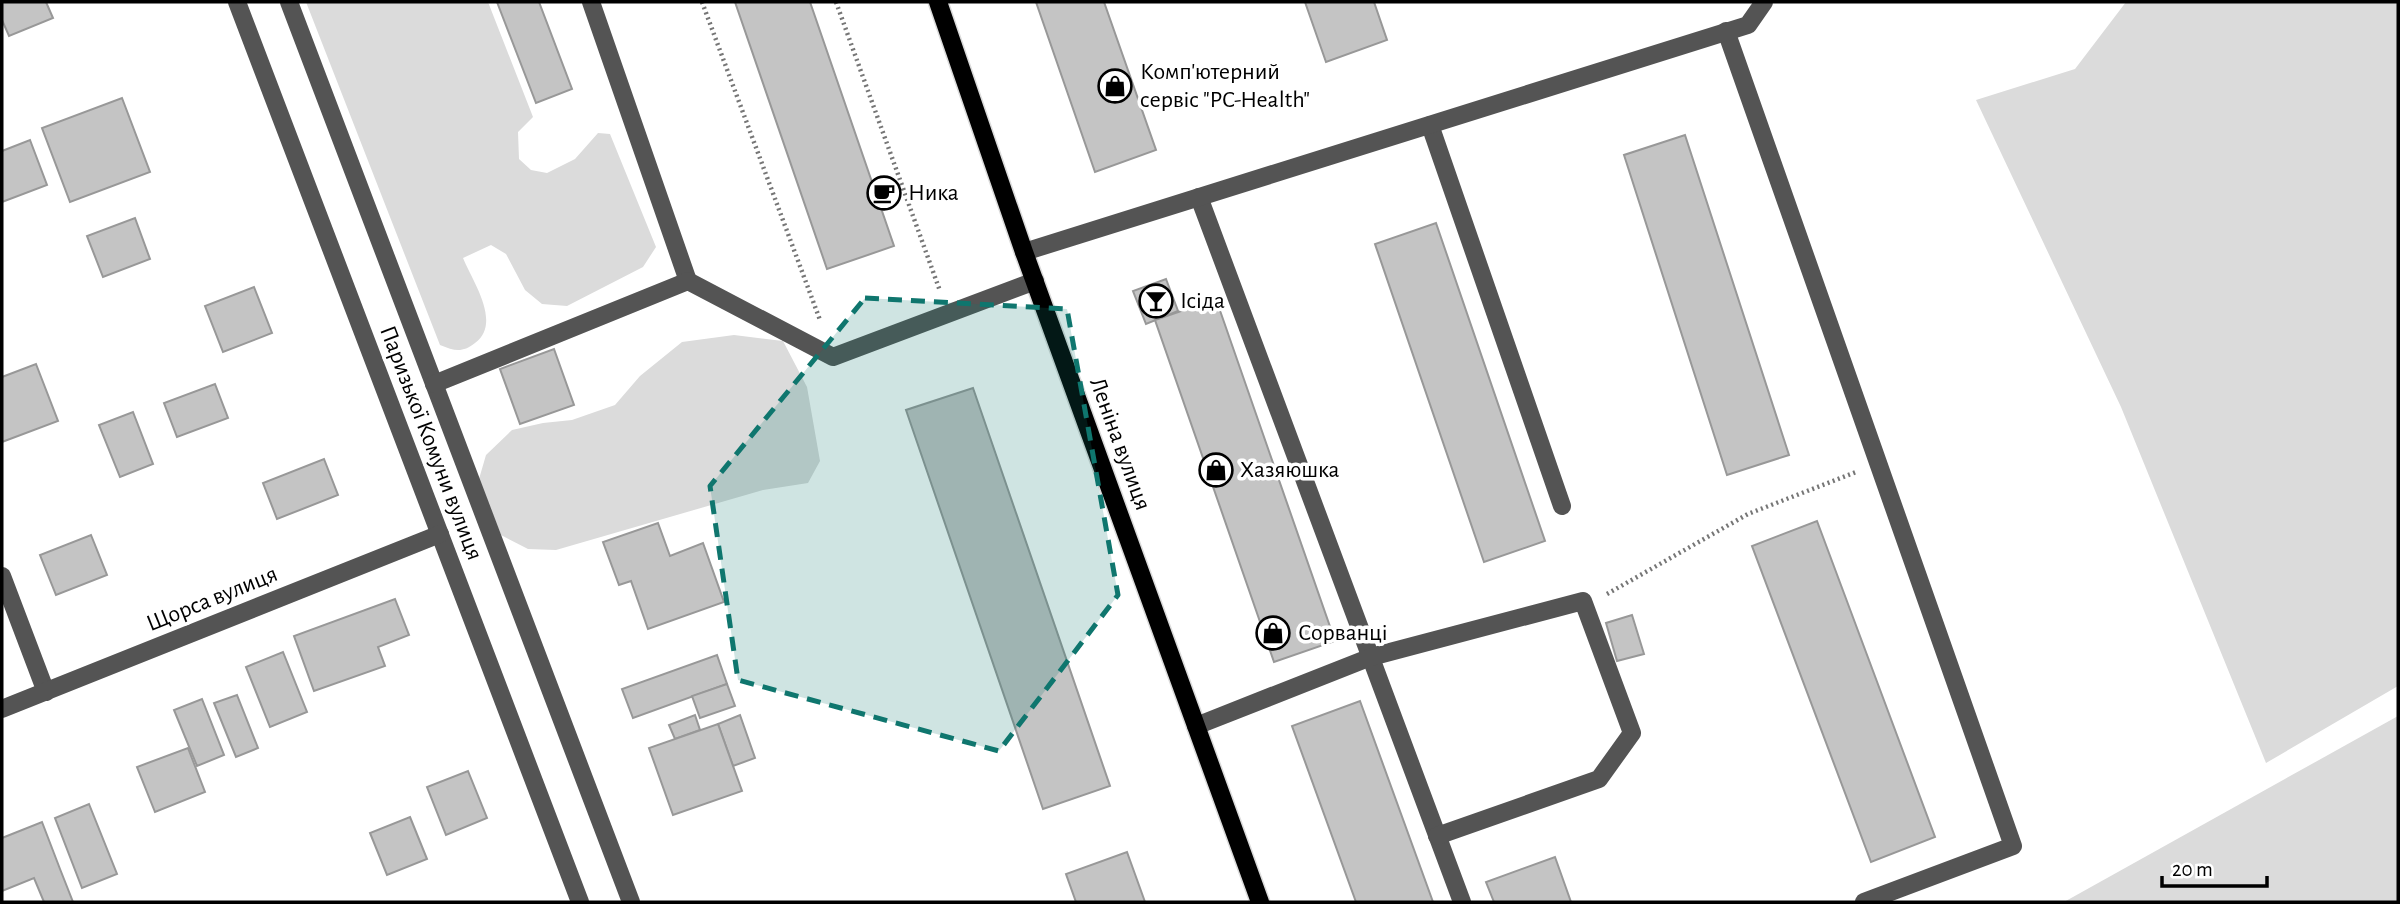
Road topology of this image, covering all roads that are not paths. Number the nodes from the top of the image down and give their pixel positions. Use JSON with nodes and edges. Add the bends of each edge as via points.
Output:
{"nodes":[{"id":1,"x":237,"y":2,"type":"edge"},
{"id":2,"x":289,"y":2,"type":"edge"},
{"id":3,"x":591,"y":2,"type":"edge"},
{"id":4,"x":938,"y":2,"type":"edge"},
{"id":5,"x":1764,"y":2,"type":"edge"},
{"id":6,"x":1726,"y":31,"type":"junction"},
{"id":7,"x":1430,"y":125,"type":"junction"},
{"id":8,"x":1199,"y":197,"type":"junction"},
{"id":9,"x":1024,"y":252,"type":"junction"},
{"id":10,"x":688,"y":281,"type":"junction"},
{"id":11,"x":1035,"y":281,"type":"junction"},
{"id":12,"x":434,"y":384,"type":"junction"},
{"id":13,"x":1562,"y":506,"type":"dead end"},
{"id":14,"x":440,"y":534,"type":"junction"},
{"id":15,"x":2,"y":576,"type":"edge"},
{"id":16,"x":1371,"y":657,"type":"junction"},
{"id":17,"x":46,"y":692,"type":"junction"},
{"id":18,"x":2,"y":709,"type":"edge"},
{"id":19,"x":1196,"y":726,"type":"junction"},
{"id":20,"x":1437,"y":836,"type":"junction"},
{"id":21,"x":580,"y":902,"type":"edge"},
{"id":22,"x":631,"y":902,"type":"edge"},
{"id":23,"x":1260,"y":902,"type":"edge"},
{"id":24,"x":1462,"y":902,"type":"edge"},
{"id":25,"x":1864,"y":902,"type":"edge"}],
"edges":[{"from":1,"to":14,"type":"street","name":"Паризької Комуни вулиця"},
{"from":2,"to":12,"type":"street","name":"Паризької Комуни вулиця"},
{"from":3,"to":10,"type":"street"},
{"from":4,"to":9,"type":"main road","name":"Леніна вулиця"},
{"from":5,"to":6,"type":"street","via":[[1748,25]]},
{"from":6,"to":7,"type":"street"},
{"from":6,"to":25,"type":"street","via":[[2013,846]]},
{"from":7,"to":8,"type":"street"},
{"from":7,"to":13,"type":"street"},
{"from":8,"to":9,"type":"street"},
{"from":8,"to":16,"type":"street"},
{"from":9,"to":11,"type":"main road","name":"Леніна вулиця"},
{"from":10,"to":11,"type":"street","via":[[834,356]]},
{"from":10,"to":12,"type":"street"},
{"from":11,"to":19,"type":"main road","name":"Леніна вулиця"},
{"from":12,"to":22,"type":"street","name":"Паризької Комуни вулиця"},
{"from":14,"to":17,"type":"street","name":"Щорса вулиця"},
{"from":14,"to":21,"type":"street","name":"Паризької Комуни вулиця"},
{"from":15,"to":17,"type":"street"},
{"from":16,"to":19,"type":"street"},
{"from":16,"to":20,"type":"street"},
{"from":16,"to":20,"type":"street","via":[[1583,601],[1632,733],[1599,779]]},
{"from":17,"to":18,"type":"street","name":"Щорса вулиця"},
{"from":19,"to":23,"type":"main road","name":"Леніна вулиця"},
{"from":20,"to":24,"type":"street"}]}
